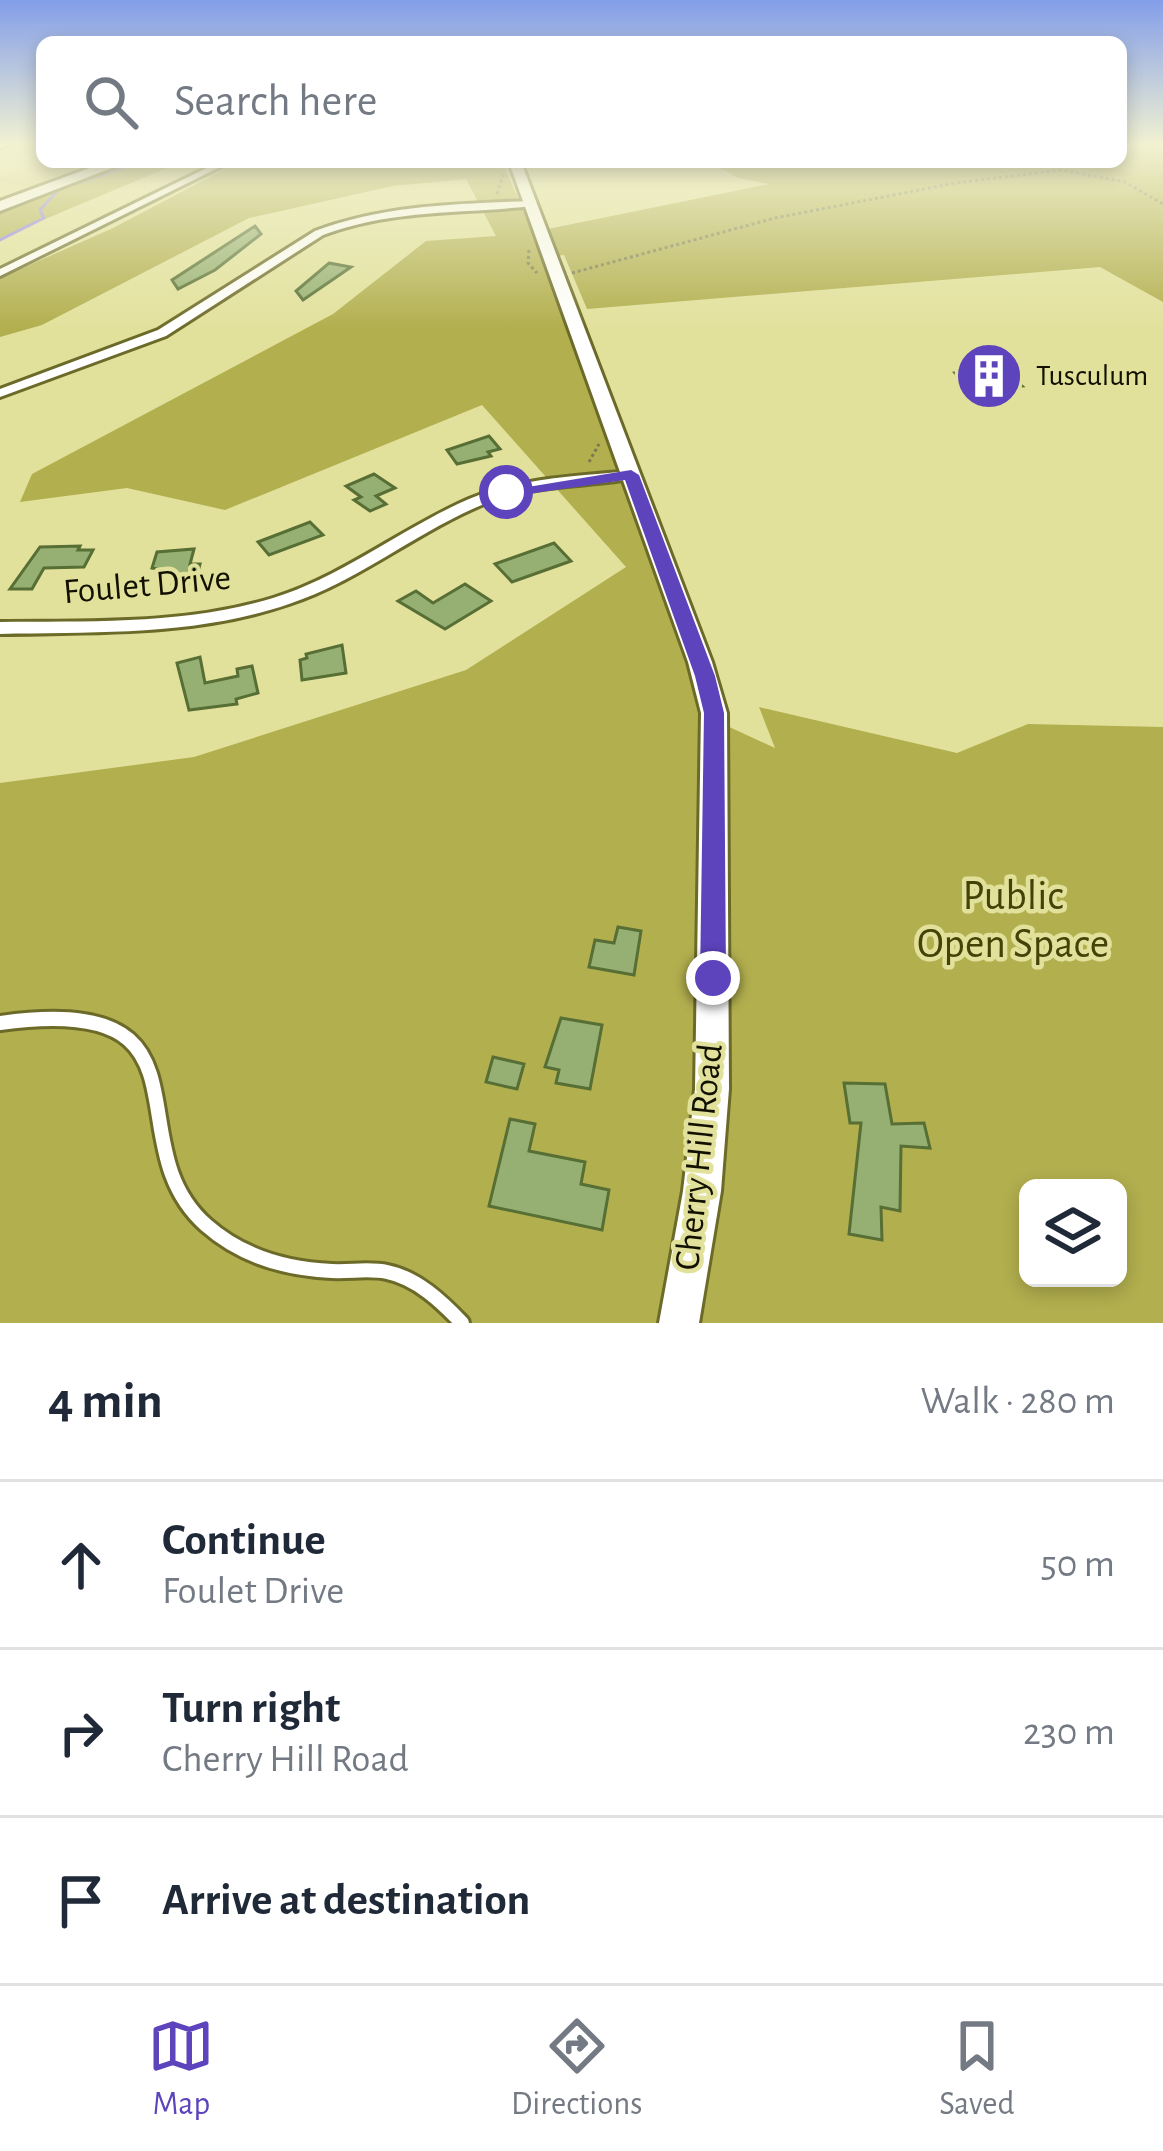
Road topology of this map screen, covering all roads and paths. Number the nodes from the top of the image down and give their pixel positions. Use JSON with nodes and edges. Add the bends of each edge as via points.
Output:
{"nodes":[{"id":1,"x":137,"y":206,"type":"edge"},
{"id":2,"x":503,"y":206,"type":"edge"},
{"id":3,"x":531,"y":206,"type":"edge"},
{"id":4,"x":843,"y":206,"type":"edge"},
{"id":5,"x":0,"y":273,"type":"edge"},
{"id":6,"x":564,"y":295,"type":"junction"},
{"id":7,"x":0,"y":393,"type":"edge"},
{"id":8,"x":631,"y":475,"type":"junction"},
{"id":9,"x":0,"y":628,"type":"edge"},
{"id":10,"x":0,"y":1023,"type":"edge"},
{"id":11,"x":462,"y":1323,"type":"edge"},
{"id":12,"x":679,"y":1323,"type":"edge"}],
"edges":[{"from":1,"to":5,"type":"street"},
{"from":2,"to":7,"type":"street","via":[[391,213],[331,228],[162,333]]},
{"from":3,"to":6,"type":"street","name":"Cherry Hill Road"},
{"from":4,"to":6,"type":"path","via":[[583,266],[565,277]]},
{"from":6,"to":8,"type":"street","name":"Cherry Hill Road"},
{"from":8,"to":9,"type":"street","name":"Foulet Drive","via":[[480,500],[344,576],[239,613]]},
{"from":8,"to":12,"type":"street","name":"Cherry Hill Road","via":[[705,676],[717,747],[712,1089]]},
{"from":10,"to":11,"type":"lane","via":[[88,1018],[149,1059],[171,1169],[189,1209],[238,1249],[274,1266],[390,1273],[442,1301]]}]}
